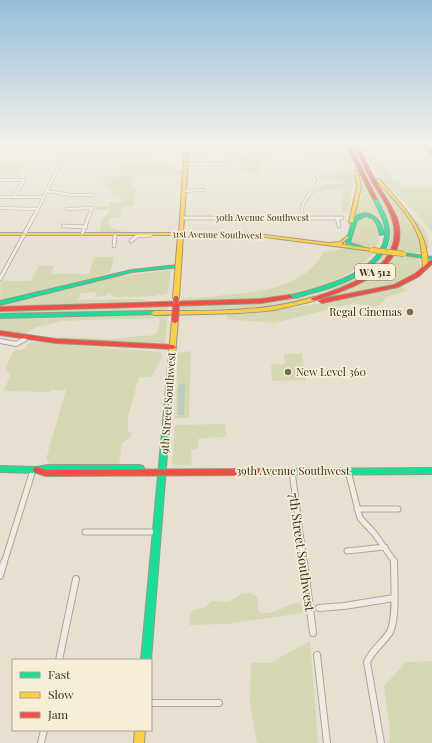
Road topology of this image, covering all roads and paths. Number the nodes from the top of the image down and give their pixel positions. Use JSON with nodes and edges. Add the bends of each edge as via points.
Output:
{"nodes":[{"id":1,"x":0,"y":180,"type":"edge"},
{"id":2,"x":52,"y":180,"type":"edge"},
{"id":3,"x":184,"y":180,"type":"edge"},
{"id":4,"x":318,"y":180,"type":"edge"},
{"id":5,"x":359,"y":180,"type":"edge"},
{"id":6,"x":366,"y":180,"type":"edge"},
{"id":7,"x":375,"y":180,"type":"edge"},
{"id":8,"x":379,"y":180,"type":"edge"},
{"id":9,"x":203,"y":190,"type":"dead end"},
{"id":10,"x":47,"y":191,"type":"junction"},
{"id":11,"x":183,"y":191,"type":"junction"},
{"id":12,"x":93,"y":195,"type":"dead end"},
{"id":13,"x":0,"y":197,"type":"edge"},
{"id":14,"x":14,"y":197,"type":"junction"},
{"id":15,"x":42,"y":197,"type":"junction"},
{"id":16,"x":0,"y":208,"type":"edge"},
{"id":17,"x":37,"y":209,"type":"junction"},
{"id":18,"x":67,"y":209,"type":"dead end"},
{"id":19,"x":182,"y":218,"type":"junction"},
{"id":20,"x":302,"y":218,"type":"junction"},
{"id":21,"x":337,"y":218,"type":"junction"},
{"id":22,"x":342,"y":218,"type":"dead end"},
{"id":23,"x":422,"y":224,"type":"dead end"},
{"id":24,"x":63,"y":226,"type":"dead end"},
{"id":25,"x":339,"y":226,"type":"dead end"},
{"id":26,"x":86,"y":227,"type":"junction"},
{"id":27,"x":0,"y":234,"type":"edge"},
{"id":28,"x":24,"y":234,"type":"junction"},
{"id":29,"x":82,"y":234,"type":"junction"},
{"id":30,"x":115,"y":234,"type":"junction"},
{"id":31,"x":180,"y":234,"type":"junction"},
{"id":32,"x":347,"y":237,"type":"junction"},
{"id":33,"x":132,"y":238,"type":"junction"},
{"id":34,"x":327,"y":244,"type":"junction"},
{"id":35,"x":114,"y":246,"type":"dead end"},
{"id":36,"x":344,"y":246,"type":"junction"},
{"id":37,"x":130,"y":247,"type":"dead end"},
{"id":38,"x":361,"y":248,"type":"junction"},
{"id":39,"x":431,"y":251,"type":"edge"},
{"id":40,"x":431,"y":259,"type":"edge"},
{"id":41,"x":368,"y":265,"type":"junction"},
{"id":42,"x":178,"y":266,"type":"junction"},
{"id":43,"x":0,"y":268,"type":"edge"},
{"id":44,"x":6,"y":268,"type":"junction"},
{"id":45,"x":0,"y":279,"type":"edge"},
{"id":46,"x":0,"y":303,"type":"edge"},
{"id":47,"x":0,"y":309,"type":"edge"},
{"id":48,"x":242,"y":310,"type":"junction"},
{"id":49,"x":0,"y":316,"type":"edge"},
{"id":50,"x":0,"y":333,"type":"edge"},
{"id":51,"x":26,"y":338,"type":"junction"},
{"id":52,"x":0,"y":341,"type":"edge"},
{"id":53,"x":173,"y":347,"type":"junction"},
{"id":54,"x":0,"y":469,"type":"edge"},
{"id":55,"x":35,"y":470,"type":"junction"},
{"id":56,"x":163,"y":471,"type":"junction"},
{"id":57,"x":292,"y":472,"type":"junction"},
{"id":58,"x":348,"y":472,"type":"junction"},
{"id":59,"x":432,"y":472,"type":"edge"},
{"id":60,"x":357,"y":509,"type":"junction"},
{"id":61,"x":398,"y":509,"type":"dead end"},
{"id":62,"x":85,"y":532,"type":"dead end"},
{"id":63,"x":158,"y":532,"type":"junction"},
{"id":64,"x":385,"y":547,"type":"junction"},
{"id":65,"x":347,"y":551,"type":"dead end"},
{"id":66,"x":1,"y":572,"type":"edge"},
{"id":67,"x":76,"y":579,"type":"dead end"},
{"id":68,"x":394,"y":598,"type":"junction"},
{"id":69,"x":319,"y":608,"type":"dead end"},
{"id":70,"x":313,"y":633,"type":"dead end"},
{"id":71,"x":317,"y":655,"type":"dead end"},
{"id":72,"x":59,"y":659,"type":"edge"},
{"id":73,"x":146,"y":659,"type":"edge"},
{"id":74,"x":152,"y":703,"type":"edge"},
{"id":75,"x":219,"y":703,"type":"dead end"},
{"id":76,"x":44,"y":731,"type":"edge"},
{"id":77,"x":140,"y":731,"type":"edge"},
{"id":78,"x":41,"y":743,"type":"edge"},
{"id":79,"x":139,"y":743,"type":"edge"},
{"id":80,"x":327,"y":743,"type":"edge"},
{"id":81,"x":381,"y":743,"type":"edge"}],
"edges":[{"from":1,"to":14,"type":"street","via":[[24,180]]},
{"from":2,"to":10,"type":"street"},
{"from":3,"to":11,"type":"main road","name":"9th Street Southwest"},
{"from":4,"to":20,"type":"street","via":[[301,205]]},
{"from":5,"to":32,"type":"main road"},
{"from":6,"to":41,"type":"main road","number":"WA 512","via":[[383,214],[387,228],[384,249]]},
{"from":7,"to":48,"type":"main road","number":"WA 512","via":[[397,225],[397,242],[388,259],[370,276],[340,290],[295,303]]},
{"from":8,"to":23,"type":"main road"},
{"from":9,"to":11,"type":"street"},
{"from":10,"to":12,"type":"street"},
{"from":10,"to":15,"type":"street"},
{"from":11,"to":19,"type":"main road","name":"9th Street Southwest"},
{"from":13,"to":14,"type":"street"},
{"from":14,"to":15,"type":"street"},
{"from":15,"to":17,"type":"street"},
{"from":16,"to":17,"type":"street"},
{"from":17,"to":28,"type":"street"},
{"from":18,"to":26,"type":"street","via":[[92,208]]},
{"from":19,"to":20,"type":"street","name":"30th Avenue Southwest"},
{"from":19,"to":31,"type":"main road","name":"9th Street Southwest"},
{"from":20,"to":21,"type":"street","name":"30th Avenue Southwest"},
{"from":21,"to":22,"type":"street","name":"30th Avenue Southwest"},
{"from":21,"to":25,"type":"street"},
{"from":24,"to":26,"type":"street"},
{"from":26,"to":29,"type":"street"},
{"from":27,"to":28,"type":"main road","name":"31st Avenue Southwest"},
{"from":28,"to":29,"type":"main road","name":"31st Avenue Southwest"},
{"from":28,"to":44,"type":"street"},
{"from":29,"to":30,"type":"main road","name":"31st Avenue Southwest"},
{"from":30,"to":33,"type":"main road","name":"31st Avenue Southwest"},
{"from":30,"to":35,"type":"street"},
{"from":31,"to":33,"type":"main road","name":"31st Avenue Southwest"},
{"from":31,"to":34,"type":"main road","name":"31st Avenue Southwest","via":[[261,235]]},
{"from":31,"to":42,"type":"main road","name":"9th Street Southwest"},
{"from":32,"to":34,"type":"main road","via":[[341,243]]},
{"from":32,"to":36,"type":"main road"},
{"from":33,"to":37,"type":"street"},
{"from":34,"to":36,"type":"main road","name":"31st Avenue Southwest"},
{"from":36,"to":38,"type":"main road","name":"31st Avenue Southwest"},
{"from":38,"to":40,"type":"main road","name":"31st Avenue Southwest","bridge":true},
{"from":38,"to":41,"type":"main road","via":[[348,242],[355,219],[363,215],[376,218],[382,226],[381,242]]},
{"from":39,"to":40,"type":"main road"},
{"from":40,"to":48,"type":"main road","via":[[417,275],[380,290],[290,306]]},
{"from":41,"to":47,"type":"main road","number":"WA 512","via":[[334,285],[278,300]]},
{"from":42,"to":46,"type":"main road","via":[[112,275]]},
{"from":42,"to":53,"type":"main road","name":"9th Street Southwest","bridge":true},
{"from":43,"to":44,"type":"street"},
{"from":44,"to":45,"type":"street"},
{"from":48,"to":49,"type":"main road","number":"WA 512"},
{"from":50,"to":51,"type":"main road"},
{"from":51,"to":52,"type":"street","via":[[17,345]]},
{"from":51,"to":53,"type":"main road"},
{"from":53,"to":56,"type":"main road","name":"9th Street Southwest"},
{"from":54,"to":55,"type":"main road","name":"39th Avenue Southwest"},
{"from":55,"to":56,"type":"main road","name":"39th Avenue Southwest","via":[[46,473]]},
{"from":55,"to":66,"type":"street"},
{"from":56,"to":57,"type":"main road","name":"39th Avenue Southwest"},
{"from":56,"to":63,"type":"main road","name":"9th Street Southwest"},
{"from":57,"to":58,"type":"main road","name":"39th Avenue Southwest"},
{"from":57,"to":70,"type":"street","name":"7th Street Southwest"},
{"from":58,"to":59,"type":"main road","name":"39th Avenue Southwest"},
{"from":58,"to":60,"type":"street"},
{"from":60,"to":61,"type":"street"},
{"from":60,"to":64,"type":"street","via":[[360,518]]},
{"from":62,"to":63,"type":"street"},
{"from":63,"to":73,"type":"main road","name":"9th Street Southwest"},
{"from":64,"to":65,"type":"street"},
{"from":64,"to":68,"type":"street","via":[[394,561]]},
{"from":67,"to":72,"type":"street"},
{"from":68,"to":69,"type":"street"},
{"from":68,"to":81,"type":"street","via":[[390,631],[367,662]]},
{"from":71,"to":80,"type":"street"},
{"from":74,"to":75,"type":"street"},
{"from":76,"to":78,"type":"street"},
{"from":77,"to":79,"type":"main road"}]}
